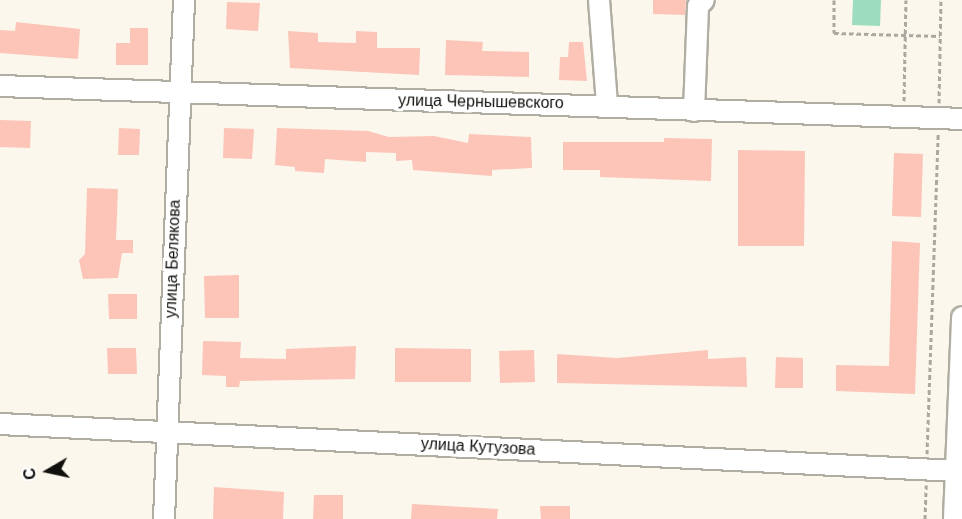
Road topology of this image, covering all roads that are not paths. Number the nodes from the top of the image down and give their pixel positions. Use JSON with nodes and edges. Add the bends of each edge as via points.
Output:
{"nodes":[{"id":1,"x":184,"y":0,"type":"edge"},
{"id":2,"x":599,"y":0,"type":"edge"},
{"id":3,"x":704,"y":0,"type":"edge"},
{"id":4,"x":0,"y":86,"type":"edge"},
{"id":5,"x":179,"y":94,"type":"junction"},
{"id":6,"x":607,"y":105,"type":"junction"},
{"id":7,"x":694,"y":111,"type":"junction"},
{"id":8,"x":962,"y":119,"type":"edge"},
{"id":9,"x":962,"y":317,"type":"edge"},
{"id":10,"x":0,"y":424,"type":"edge"},
{"id":11,"x":167,"y":430,"type":"junction"},
{"id":12,"x":956,"y":471,"type":"junction"},
{"id":13,"x":957,"y":518,"type":"edge"},
{"id":14,"x":164,"y":519,"type":"edge"}],
"edges":[{"from":1,"to":5,"type":"street","name":"улица Белякова"},
{"from":2,"to":6,"type":"street"},
{"from":3,"to":7,"type":"street","via":[[698,6]]},
{"from":4,"to":5,"type":"street","name":"улица Чернышевского"},
{"from":5,"to":6,"type":"street","name":"улица Чернышевского"},
{"from":5,"to":11,"type":"street","name":"улица Белякова"},
{"from":6,"to":7,"type":"street","name":"улица Чернышевского"},
{"from":7,"to":8,"type":"street","name":"улица Чернышевского"},
{"from":9,"to":12,"type":"street"},
{"from":10,"to":11,"type":"street","name":"улица Кутузова"},
{"from":11,"to":12,"type":"street","name":"улица Кутузова"},
{"from":11,"to":14,"type":"street","name":"улица Белякова"},
{"from":12,"to":13,"type":"street"}]}
